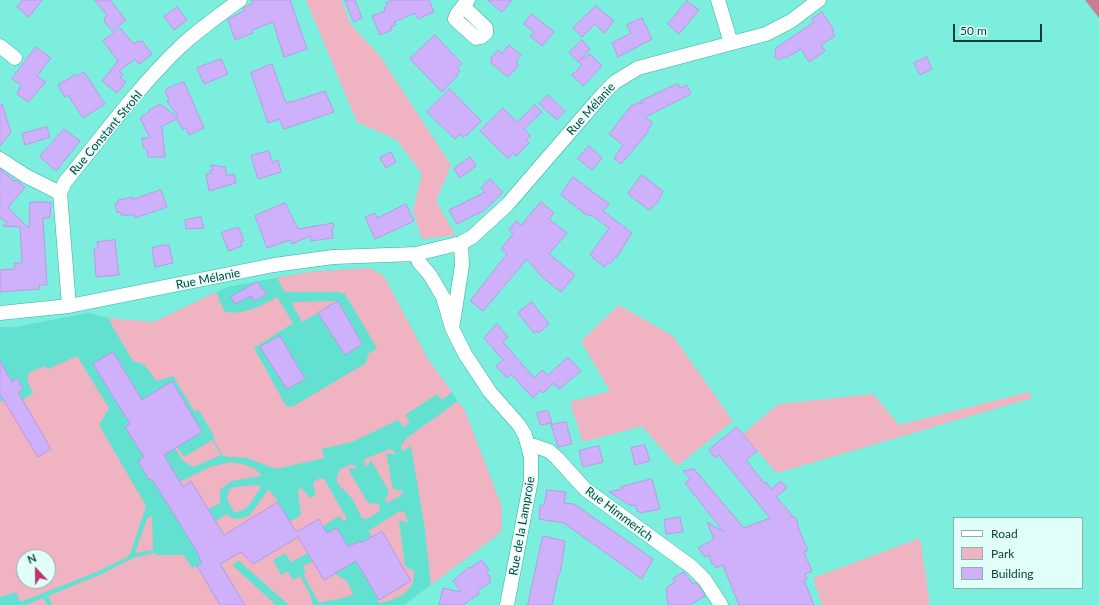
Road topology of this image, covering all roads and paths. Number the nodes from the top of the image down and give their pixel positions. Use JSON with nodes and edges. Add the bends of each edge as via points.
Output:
{"nodes":[{"id":1,"x":240,"y":0,"type":"edge"},
{"id":2,"x":718,"y":0,"type":"edge"},
{"id":3,"x":819,"y":0,"type":"edge"},
{"id":4,"x":731,"y":43,"type":"junction"},
{"id":5,"x":0,"y":46,"type":"edge"},
{"id":6,"x":15,"y":58,"type":"dead end"},
{"id":7,"x":0,"y":159,"type":"edge"},
{"id":8,"x":60,"y":193,"type":"junction"},
{"id":9,"x":461,"y":243,"type":"junction"},
{"id":10,"x":416,"y":254,"type":"junction"},
{"id":11,"x":69,"y":306,"type":"junction"},
{"id":12,"x":0,"y":313,"type":"edge"},
{"id":13,"x":452,"y":328,"type":"junction"},
{"id":14,"x":528,"y":446,"type":"junction"},
{"id":15,"x":508,"y":605,"type":"edge"},
{"id":16,"x":721,"y":605,"type":"edge"}],
"edges":[{"from":1,"to":8,"type":"street","name":"Rue Constant Strohl","via":[[200,29],[152,77],[65,182]]},
{"from":2,"to":4,"type":"street"},
{"from":3,"to":4,"type":"street","name":"Rue Mélanie","via":[[779,29]]},
{"from":4,"to":9,"type":"street","name":"Rue Mélanie","via":[[638,68],[615,82],[507,205],[472,237]]},
{"from":5,"to":6,"type":"street"},
{"from":7,"to":8,"type":"street"},
{"from":8,"to":11,"type":"street"},
{"from":9,"to":10,"type":"street","name":"Rue Mélanie"},
{"from":9,"to":13,"type":"street","via":[[462,265]]},
{"from":10,"to":11,"type":"street","name":"Rue Mélanie","via":[[333,258],[274,265]]},
{"from":10,"to":13,"type":"street","via":[[443,296]]},
{"from":11,"to":12,"type":"street","name":"Rue Mélanie"},
{"from":13,"to":14,"type":"street","via":[[474,369],[519,425]]},
{"from":14,"to":15,"type":"street","name":"Rue de la Lamproie","via":[[531,457],[531,480]]},
{"from":14,"to":16,"type":"street","name":"Rue Himmerich","via":[[549,452],[585,489],[692,567],[705,580]]}]}
